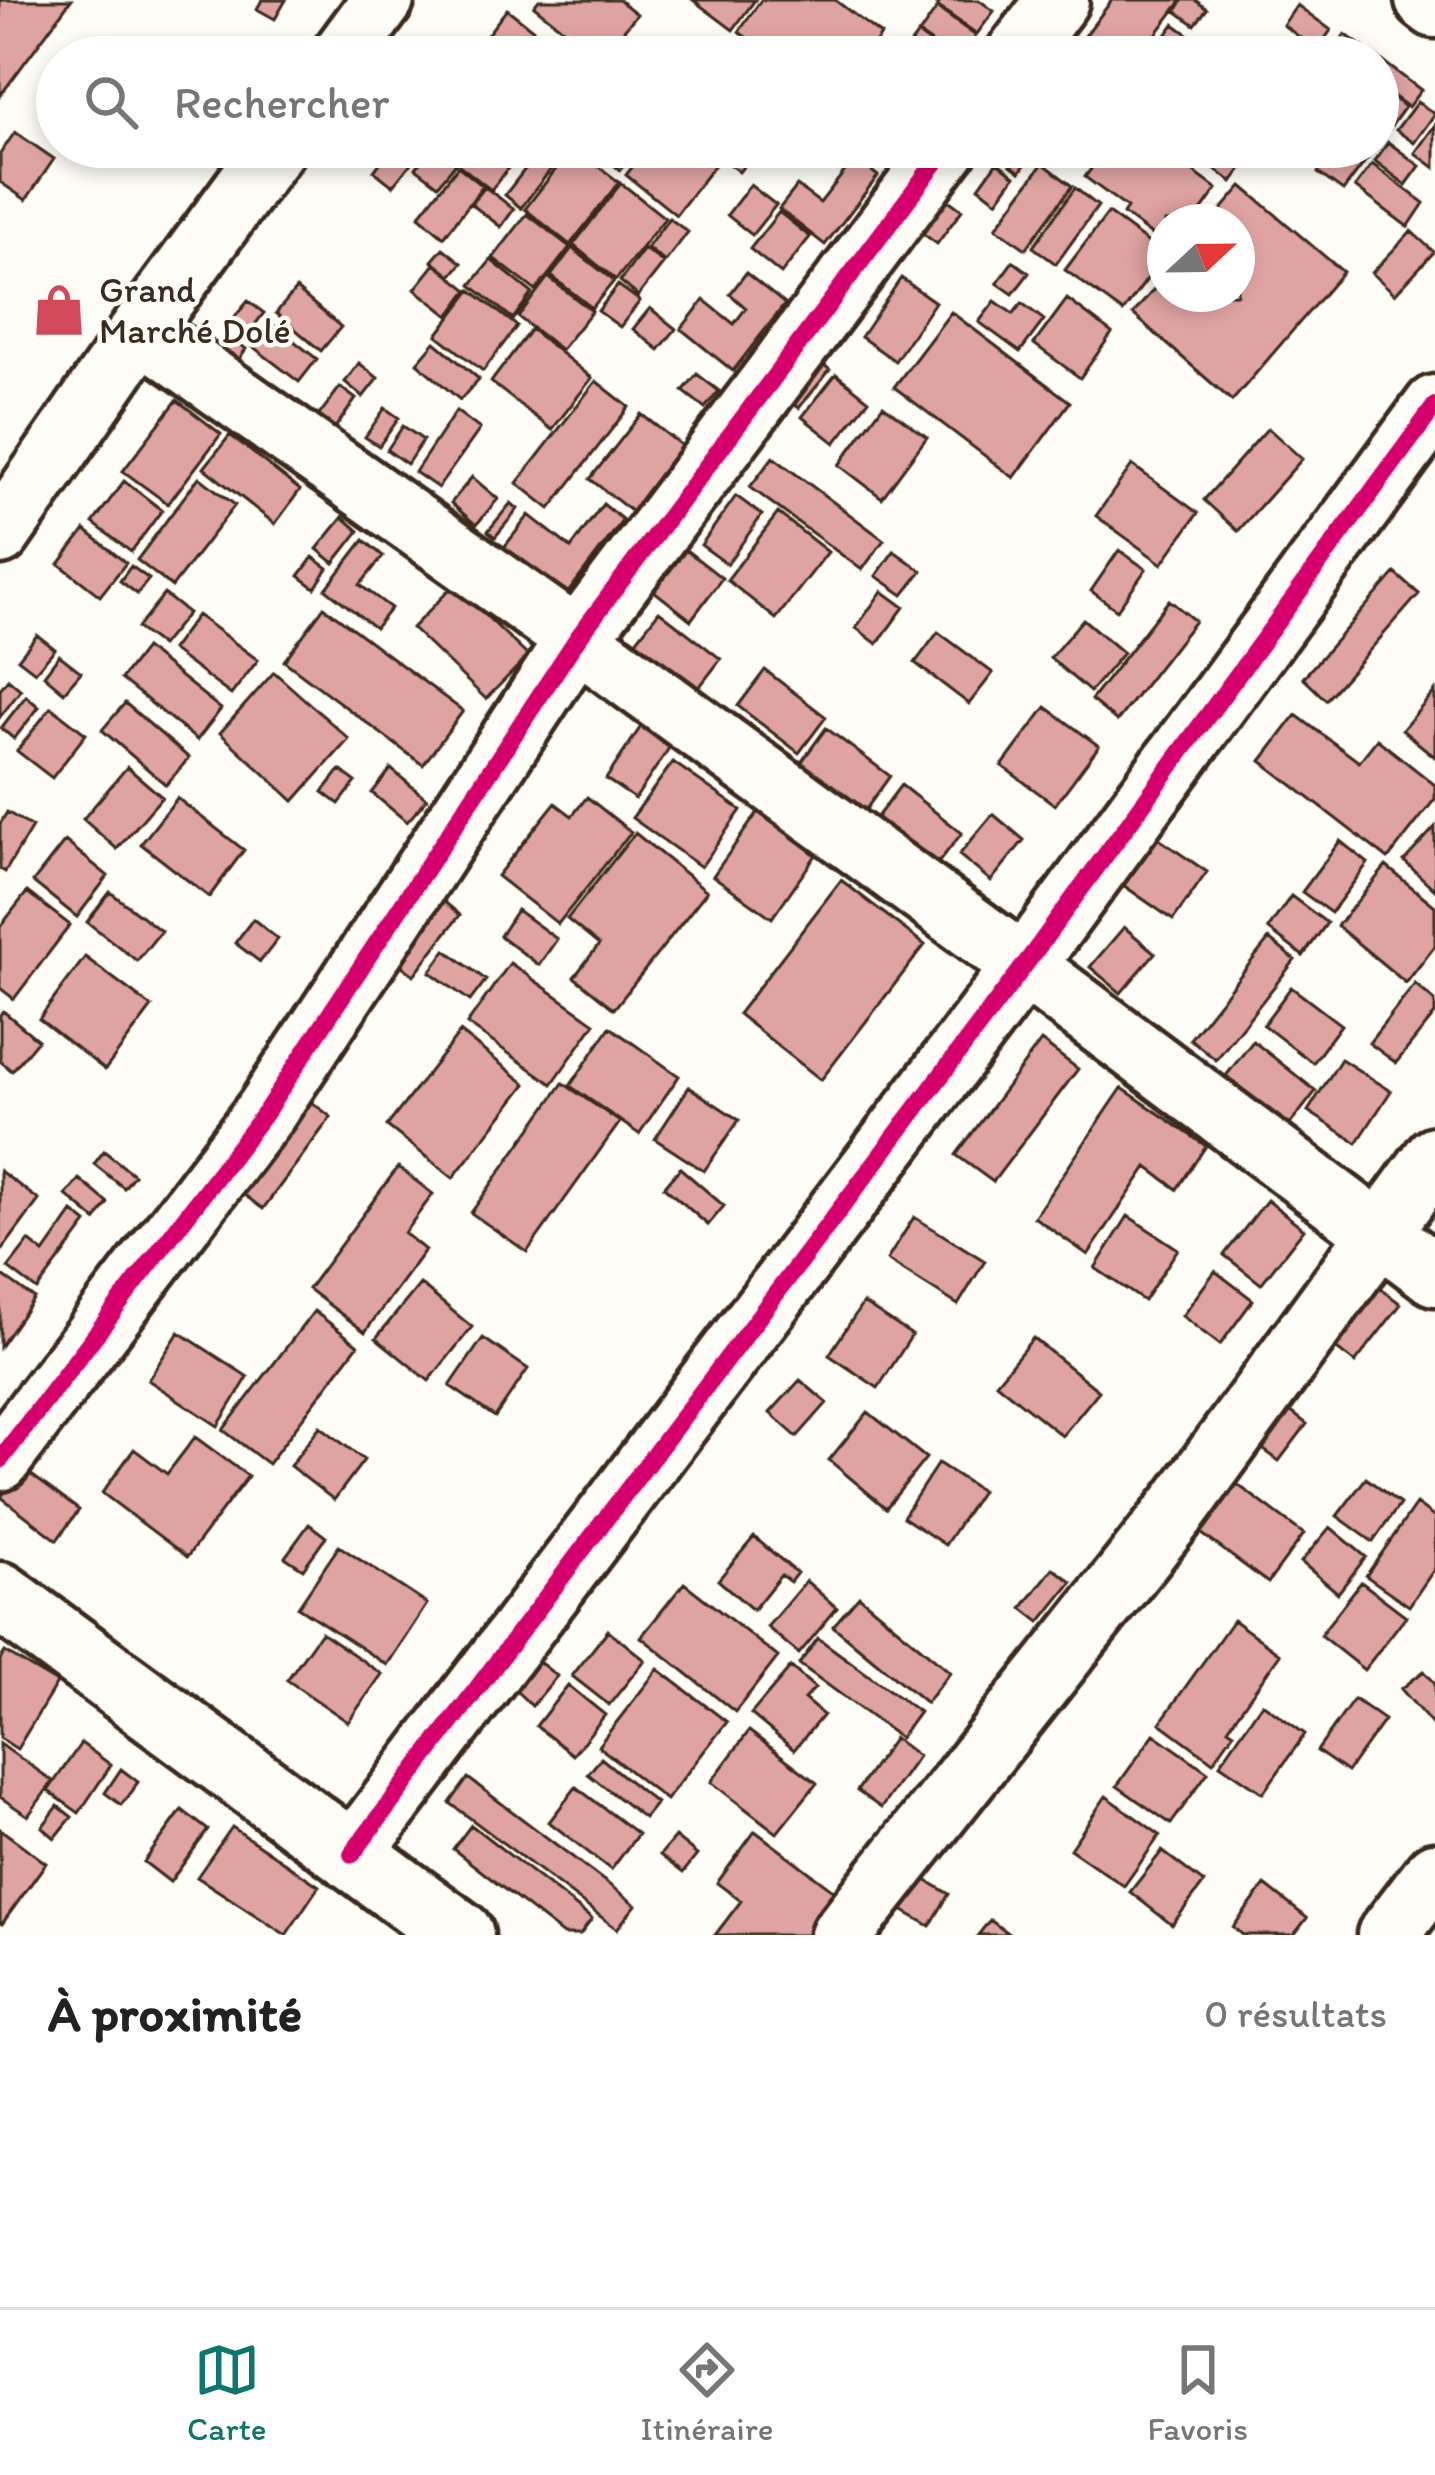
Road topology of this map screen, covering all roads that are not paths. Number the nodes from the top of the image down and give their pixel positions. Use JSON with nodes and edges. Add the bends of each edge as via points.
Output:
{"nodes":[{"id":1,"x":382,"y":0,"type":"edge"},
{"id":2,"x":1058,"y":0,"type":"edge"},
{"id":3,"x":1426,"y":0,"type":"edge"},
{"id":4,"x":1435,"y":7,"type":"edge"},
{"id":5,"x":356,"y":36,"type":"edge"},
{"id":6,"x":1031,"y":36,"type":"edge"},
{"id":7,"x":260,"y":168,"type":"edge"},
{"id":8,"x":931,"y":168,"type":"edge"},
{"id":9,"x":141,"y":330,"type":"junction"},
{"id":10,"x":1435,"y":406,"type":"edge"},
{"id":11,"x":0,"y":534,"type":"edge"},
{"id":12,"x":577,"y":639,"type":"junction"},
{"id":13,"x":1024,"y":966,"type":"junction"},
{"id":14,"x":1435,"y":1157,"type":"edge"},
{"id":15,"x":1379,"y":1233,"type":"junction"},
{"id":16,"x":1435,"y":1275,"type":"edge"},
{"id":17,"x":0,"y":1460,"type":"edge"},
{"id":18,"x":0,"y":1596,"type":"edge"},
{"id":19,"x":352,"y":1854,"type":"junction"},
{"id":20,"x":1435,"y":1873,"type":"edge"},
{"id":21,"x":460,"y":1935,"type":"edge"},
{"id":22,"x":841,"y":1935,"type":"edge"},
{"id":23,"x":1388,"y":1935,"type":"edge"}],
"edges":[{"from":1,"to":5,"type":"street"},
{"from":2,"to":6,"type":"street"},
{"from":3,"to":4,"type":"street"},
{"from":7,"to":9,"type":"street"},
{"from":8,"to":12,"type":"street"},
{"from":9,"to":11,"type":"street"},
{"from":9,"to":12,"type":"street"},
{"from":10,"to":13,"type":"street"},
{"from":12,"to":13,"type":"street"},
{"from":12,"to":17,"type":"street","via":[[267,1110]]},
{"from":13,"to":15,"type":"street"},
{"from":13,"to":19,"type":"street"},
{"from":14,"to":15,"type":"street"},
{"from":15,"to":16,"type":"street"},
{"from":15,"to":22,"type":"street","via":[[1180,1507]]},
{"from":18,"to":19,"type":"street"},
{"from":19,"to":21,"type":"street"},
{"from":20,"to":23,"type":"street"}]}
